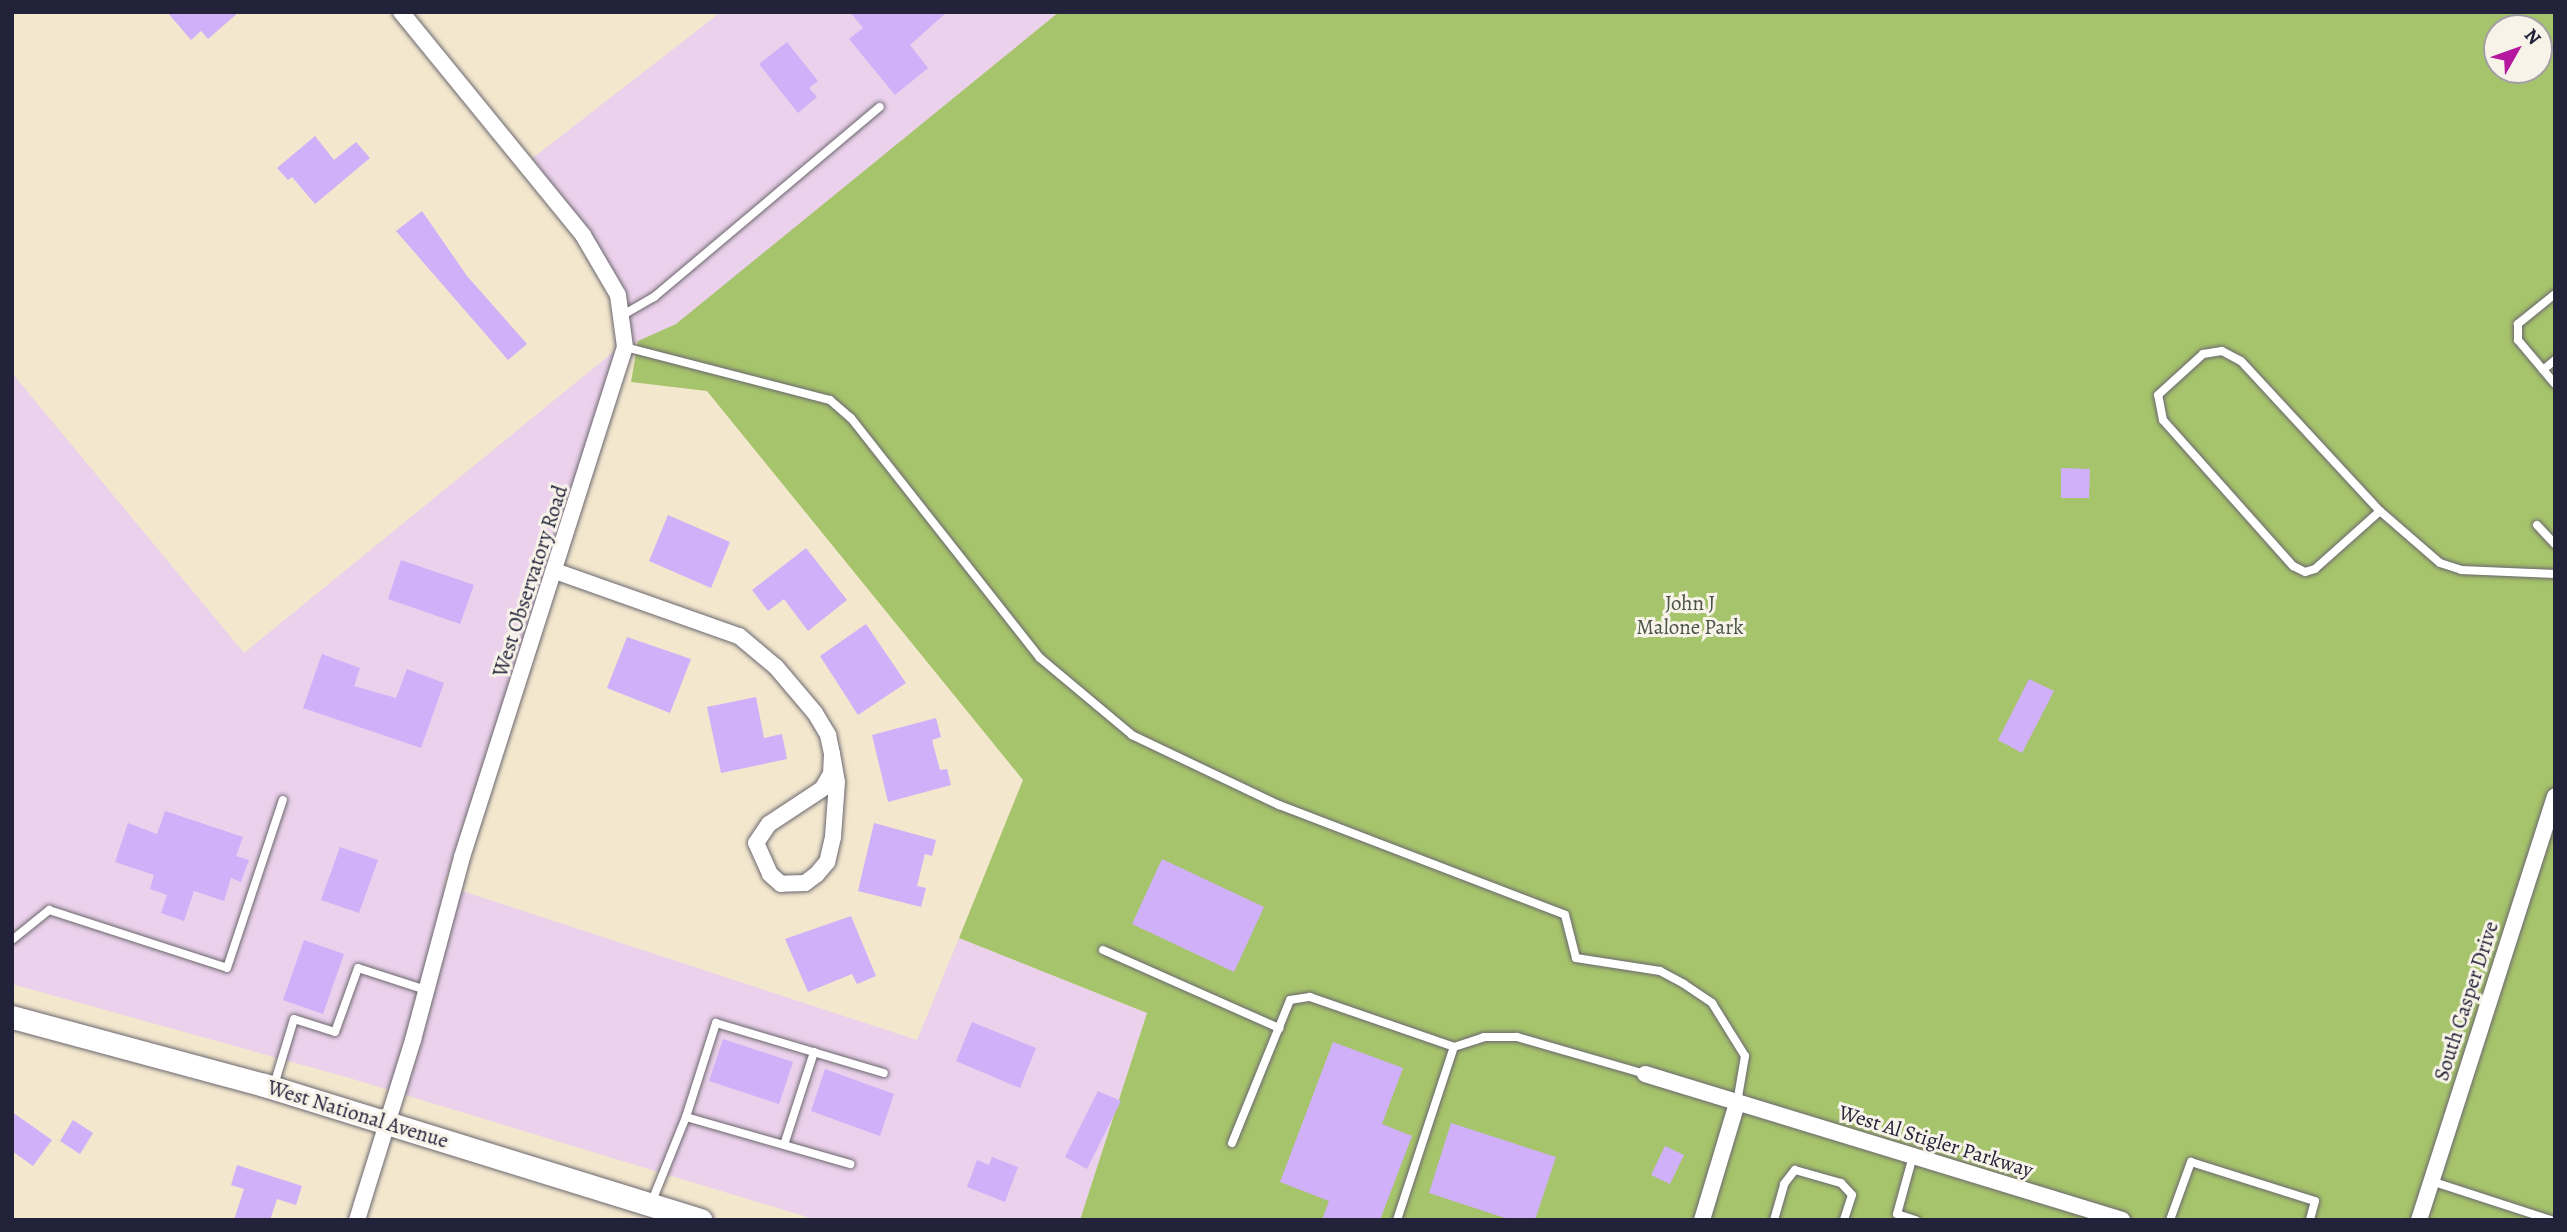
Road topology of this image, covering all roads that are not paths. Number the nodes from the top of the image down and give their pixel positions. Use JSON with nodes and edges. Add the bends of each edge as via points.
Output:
{"nodes":[{"id":1,"x":401,"y":12,"type":"edge"},
{"id":2,"x":880,"y":107,"type":"dead end"},
{"id":3,"x":2555,"y":295,"type":"edge"},
{"id":4,"x":621,"y":316,"type":"junction"},
{"id":5,"x":625,"y":346,"type":"junction"},
{"id":6,"x":2555,"y":360,"type":"edge"},
{"id":7,"x":2543,"y":369,"type":"junction"},
{"id":8,"x":2555,"y":384,"type":"edge"},
{"id":9,"x":2380,"y":511,"type":"junction"},
{"id":10,"x":2537,"y":525,"type":"dead end"},
{"id":11,"x":2555,"y":544,"type":"edge"},
{"id":12,"x":555,"y":571,"type":"junction"},
{"id":13,"x":2555,"y":574,"type":"edge"},
{"id":14,"x":832,"y":754,"type":"junction"},
{"id":15,"x":2555,"y":796,"type":"edge"},
{"id":16,"x":283,"y":800,"type":"dead end"},
{"id":17,"x":12,"y":940,"type":"edge"},
{"id":18,"x":1103,"y":950,"type":"dead end"},
{"id":19,"x":426,"y":990,"type":"junction"},
{"id":20,"x":12,"y":1017,"type":"edge"},
{"id":21,"x":1279,"y":1028,"type":"junction"},
{"id":22,"x":1454,"y":1047,"type":"junction"},
{"id":23,"x":814,"y":1052,"type":"junction"},
{"id":24,"x":884,"y":1073,"type":"dead end"},
{"id":25,"x":1644,"y":1074,"type":"joint"},
{"id":26,"x":273,"y":1088,"type":"junction"},
{"id":27,"x":1737,"y":1103,"type":"junction"},
{"id":28,"x":686,"y":1117,"type":"junction"},
{"id":29,"x":384,"y":1122,"type":"junction"},
{"id":30,"x":1232,"y":1143,"type":"dead end"},
{"id":31,"x":784,"y":1145,"type":"junction"},
{"id":32,"x":1913,"y":1156,"type":"junction"},
{"id":33,"x":850,"y":1164,"type":"dead end"},
{"id":34,"x":2431,"y":1181,"type":"junction"},
{"id":35,"x":650,"y":1204,"type":"junction"},
{"id":36,"x":357,"y":1220,"type":"edge"},
{"id":37,"x":701,"y":1220,"type":"edge"},
{"id":38,"x":1397,"y":1220,"type":"edge"},
{"id":39,"x":1702,"y":1220,"type":"edge"},
{"id":40,"x":1774,"y":1220,"type":"edge"},
{"id":41,"x":1844,"y":1220,"type":"edge"},
{"id":42,"x":1916,"y":1220,"type":"edge"},
{"id":43,"x":2122,"y":1220,"type":"edge"},
{"id":44,"x":2170,"y":1220,"type":"edge"},
{"id":45,"x":2310,"y":1220,"type":"edge"},
{"id":46,"x":2418,"y":1220,"type":"edge"},
{"id":47,"x":2551,"y":1220,"type":"edge"}],
"edges":[{"from":1,"to":4,"type":"street","name":"West Observatory Road","via":[[583,235],[618,295]]},
{"from":2,"to":4,"type":"lane","via":[[654,297]]},
{"from":3,"to":7,"type":"lane","via":[[2518,324],[2518,340]]},
{"from":4,"to":5,"type":"street","name":"West Observatory Road"},
{"from":5,"to":12,"type":"street","name":"West Observatory Road"},
{"from":5,"to":27,"type":"lane","via":[[830,400],[851,418],[1040,658],[1132,735],[1279,805],[1564,915],[1576,958],[1660,971],[1684,984],[1712,1003],[1745,1056]]},
{"from":6,"to":7,"type":"lane"},
{"from":7,"to":8,"type":"lane"},
{"from":9,"to":9,"type":"lane","via":[[2241,361],[2222,351],[2203,354],[2158,395],[2163,420],[2292,566],[2305,572],[2315,569]]},
{"from":9,"to":13,"type":"lane","via":[[2440,563],[2461,570]]},
{"from":10,"to":11,"type":"lane"},
{"from":12,"to":14,"type":"street","via":[[739,636],[798,691],[828,735]]},
{"from":12,"to":19,"type":"street","name":"West Observatory Road","via":[[461,857]]},
{"from":14,"to":14,"type":"street","via":[[831,774],[822,789],[769,824],[756,843],[770,874],[781,884],[805,883],[827,862],[837,782]]},
{"from":15,"to":34,"type":"street","name":"South Casper Drive"},
{"from":16,"to":17,"type":"lane","via":[[228,968],[49,910]]},
{"from":18,"to":21,"type":"lane"},
{"from":19,"to":26,"type":"lane","via":[[358,968],[335,1032],[294,1019]]},
{"from":19,"to":29,"type":"street","name":"West Observatory Road"},
{"from":20,"to":26,"type":"main road","name":"West National Avenue"},
{"from":21,"to":22,"type":"lane","via":[[1290,1000],[1310,998]]},
{"from":21,"to":30,"type":"lane"},
{"from":22,"to":25,"type":"lane","via":[[1484,1037],[1517,1037]]},
{"from":22,"to":38,"type":"lane"},
{"from":23,"to":24,"type":"lane"},
{"from":23,"to":28,"type":"lane","via":[[716,1023]]},
{"from":23,"to":31,"type":"lane"},
{"from":25,"to":27,"type":"street","name":"West Al Stigler Parkway"},
{"from":26,"to":29,"type":"main road","name":"West National Avenue"},
{"from":27,"to":32,"type":"street","name":"West Al Stigler Parkway"},
{"from":27,"to":39,"type":"street"},
{"from":28,"to":31,"type":"lane"},
{"from":28,"to":35,"type":"lane"},
{"from":29,"to":35,"type":"main road","name":"West National Avenue"},
{"from":29,"to":36,"type":"street","name":"West Observatory Road"},
{"from":31,"to":33,"type":"lane"},
{"from":32,"to":42,"type":"lane","via":[[1897,1214]]},
{"from":32,"to":43,"type":"street","name":"West Al Stigler Parkway"},
{"from":34,"to":46,"type":"street","name":"South Casper Drive"},
{"from":34,"to":47,"type":"lane"},
{"from":35,"to":37,"type":"main road","name":"West National Avenue"},
{"from":40,"to":41,"type":"lane","via":[[1784,1184],[1796,1170],[1841,1183],[1853,1195]]},
{"from":44,"to":45,"type":"lane","via":[[2191,1162],[2315,1200]]}]}
